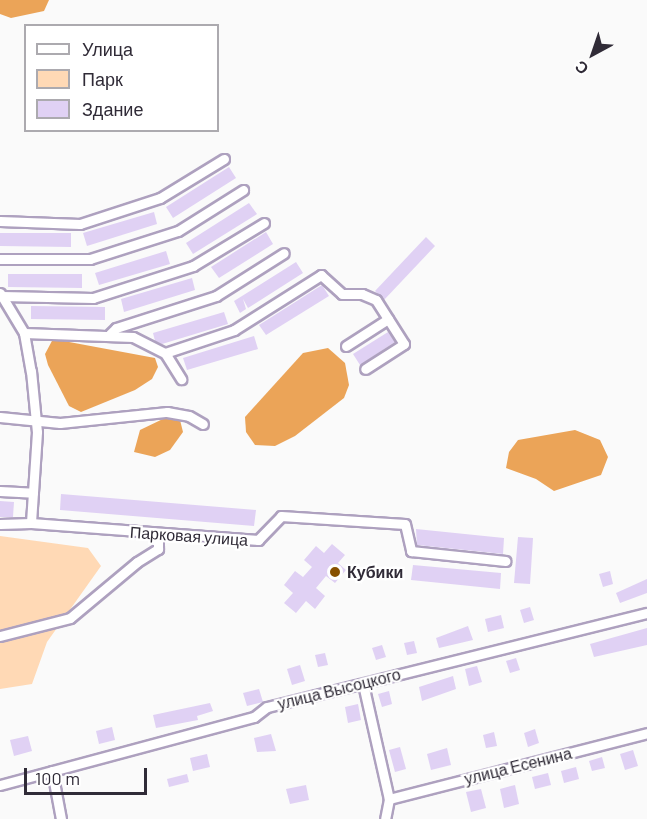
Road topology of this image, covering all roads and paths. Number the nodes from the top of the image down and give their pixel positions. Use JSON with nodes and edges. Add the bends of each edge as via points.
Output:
{"nodes":[{"id":1,"x":224,"y":159,"type":"dead end"},
{"id":2,"x":243,"y":190,"type":"dead end"},
{"id":3,"x":0,"y":221,"type":"edge"},
{"id":4,"x":264,"y":223,"type":"dead end"},
{"id":5,"x":284,"y":253,"type":"dead end"},
{"id":6,"x":0,"y":259,"type":"edge"},
{"id":7,"x":1,"y":294,"type":"edge"},
{"id":8,"x":388,"y":319,"type":"junction"},
{"id":9,"x":24,"y":333,"type":"junction"},
{"id":10,"x":110,"y":334,"type":"junction"},
{"id":11,"x":346,"y":346,"type":"dead end"},
{"id":12,"x":165,"y":352,"type":"junction"},
{"id":13,"x":365,"y":369,"type":"dead end"},
{"id":14,"x":182,"y":379,"type":"dead end"},
{"id":15,"x":0,"y":417,"type":"edge"},
{"id":16,"x":36,"y":419,"type":"junction"},
{"id":17,"x":203,"y":424,"type":"dead end"},
{"id":18,"x":0,"y":491,"type":"edge"},
{"id":19,"x":33,"y":494,"type":"junction"},
{"id":20,"x":32,"y":523,"type":"junction"},
{"id":21,"x":0,"y":524,"type":"edge"},
{"id":22,"x":158,"y":534,"type":"junction"},
{"id":23,"x":505,"y":561,"type":"dead end"},
{"id":24,"x":647,"y":613,"type":"edge"},
{"id":25,"x":0,"y":636,"type":"edge"},
{"id":26,"x":363,"y":684,"type":"junction"},
{"id":27,"x":647,"y":733,"type":"edge"},
{"id":28,"x":52,"y":771,"type":"junction"},
{"id":29,"x":0,"y":784,"type":"edge"},
{"id":30,"x":388,"y":799,"type":"junction"},
{"id":31,"x":61,"y":819,"type":"edge"},
{"id":32,"x":385,"y":819,"type":"edge"}],
"edges":[{"from":1,"to":3,"type":"street","via":[[160,198],[80,224]]},
{"from":2,"to":6,"type":"street","via":[[178,231],[90,259]]},
{"from":4,"to":7,"type":"street","via":[[193,266],[93,298]]},
{"from":5,"to":10,"type":"street","via":[[216,296],[116,328]]},
{"from":7,"to":9,"type":"street"},
{"from":8,"to":11,"type":"street"},
{"from":8,"to":12,"type":"street","via":[[376,300],[362,294],[342,294],[321,275],[234,330]]},
{"from":8,"to":13,"type":"street","via":[[404,344]]},
{"from":9,"to":10,"type":"street"},
{"from":9,"to":16,"type":"street"},
{"from":10,"to":12,"type":"street","via":[[133,337]]},
{"from":12,"to":14,"type":"street"},
{"from":15,"to":16,"type":"street"},
{"from":16,"to":17,"type":"street","via":[[60,423],[167,412],[189,416]]},
{"from":16,"to":19,"type":"street"},
{"from":18,"to":19,"type":"street"},
{"from":19,"to":20,"type":"street"},
{"from":20,"to":21,"type":"street","name":"Парковая улица"},
{"from":20,"to":22,"type":"street","name":"Парковая улица"},
{"from":22,"to":23,"type":"street","name":"Парковая улица","via":[[258,540],[281,516],[405,524],[411,551]]},
{"from":22,"to":25,"type":"street","via":[[158,549],[70,618]]},
{"from":24,"to":26,"type":"street","name":"улица Высоцкого"},
{"from":26,"to":28,"type":"street","name":"улица Высоцкого","via":[[267,707],[254,717]]},
{"from":26,"to":30,"type":"street"},
{"from":27,"to":30,"type":"street","name":"улица Есенина"},
{"from":28,"to":29,"type":"street","name":"улица Высоцкого"},
{"from":28,"to":31,"type":"street"},
{"from":30,"to":32,"type":"street"}]}
